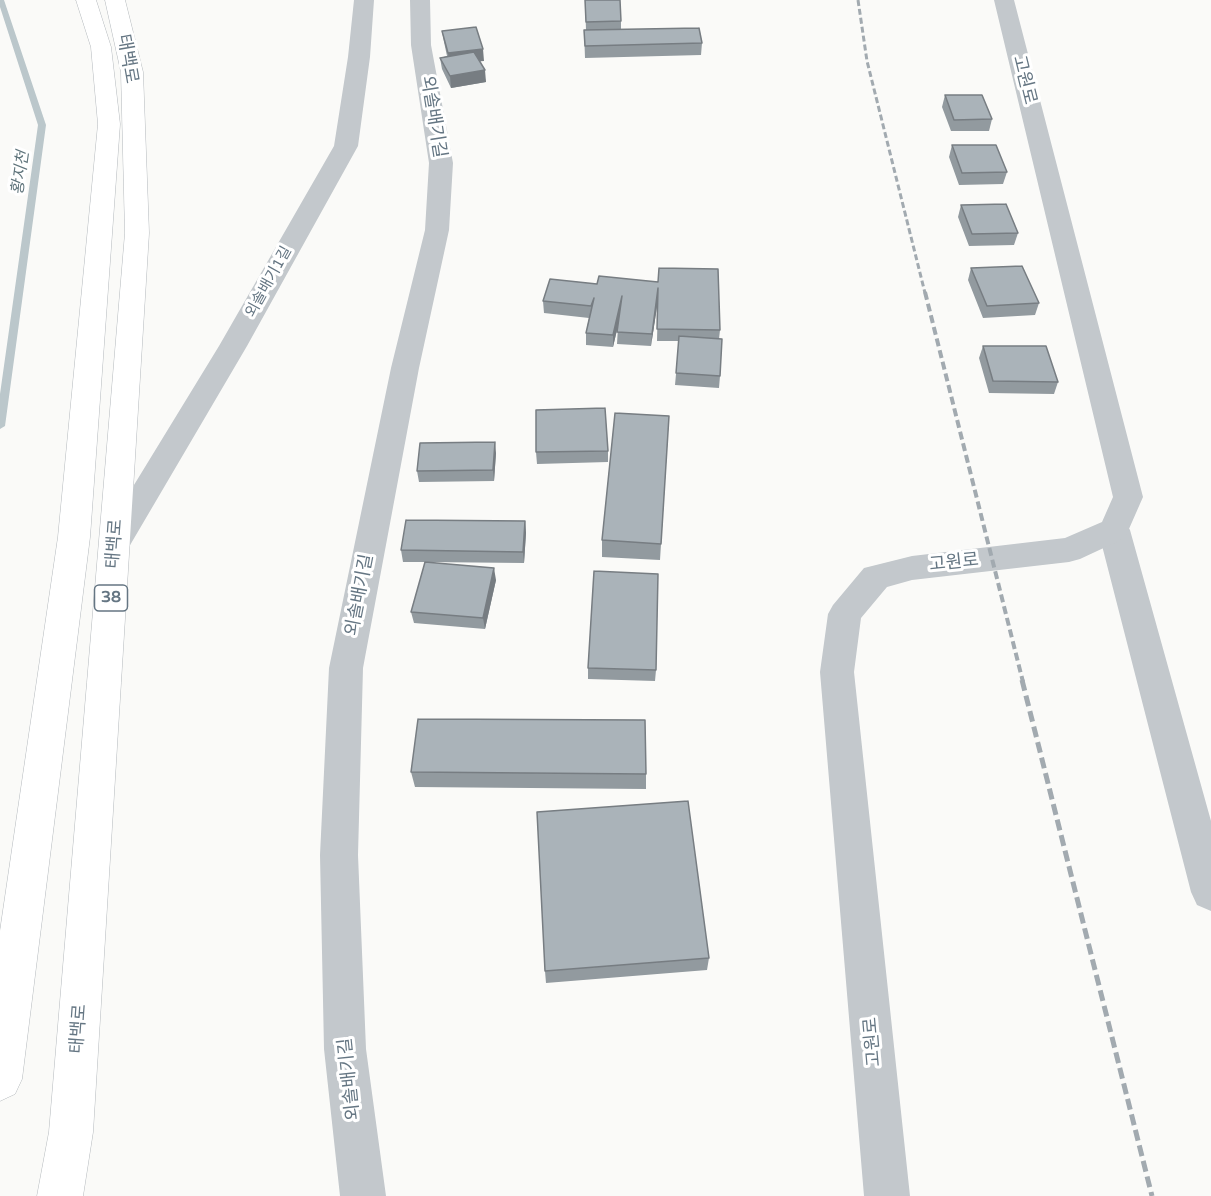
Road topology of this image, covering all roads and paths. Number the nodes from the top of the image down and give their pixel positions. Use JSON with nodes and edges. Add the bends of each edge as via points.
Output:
{"nodes":[{"id":1,"x":86,"y":0,"type":"edge"},
{"id":2,"x":115,"y":0,"type":"edge"},
{"id":3,"x":364,"y":0,"type":"edge"},
{"id":4,"x":420,"y":0,"type":"edge"},
{"id":5,"x":1004,"y":0,"type":"edge"},
{"id":6,"x":1114,"y":530,"type":"junction"},
{"id":7,"x":115,"y":543,"type":"junction"},
{"id":8,"x":1211,"y":892,"type":"edge"},
{"id":9,"x":0,"y":1079,"type":"edge"},
{"id":10,"x":60,"y":1196,"type":"edge"},
{"id":11,"x":363,"y":1196,"type":"edge"},
{"id":12,"x":887,"y":1196,"type":"edge"}],
"edges":[{"from":1,"to":9,"type":"highway","name":"태백로","via":[[101,47],[109,124],[74,537]]},
{"from":2,"to":7,"type":"highway","name":"태백로","number":"38","via":[[132,72],[137,234]]},
{"from":3,"to":7,"type":"street","name":"외솔배기1길","via":[[346,146]]},
{"from":4,"to":11,"type":"street","name":"외솔배기길","via":[[421,45],[441,163],[437,230],[405,368],[346,668],[339,855],[342,970],[345,1049]]},
{"from":5,"to":6,"type":"street","name":"고원로","via":[[1128,497]]},
{"from":6,"to":8,"type":"street"},
{"from":6,"to":12,"type":"street","name":"고원로","via":[[1069,550],[912,568],[876,577],[845,614],[837,672]]},
{"from":7,"to":10,"type":"highway","name":"태백로","number":"38","via":[[71,1131]]}]}
